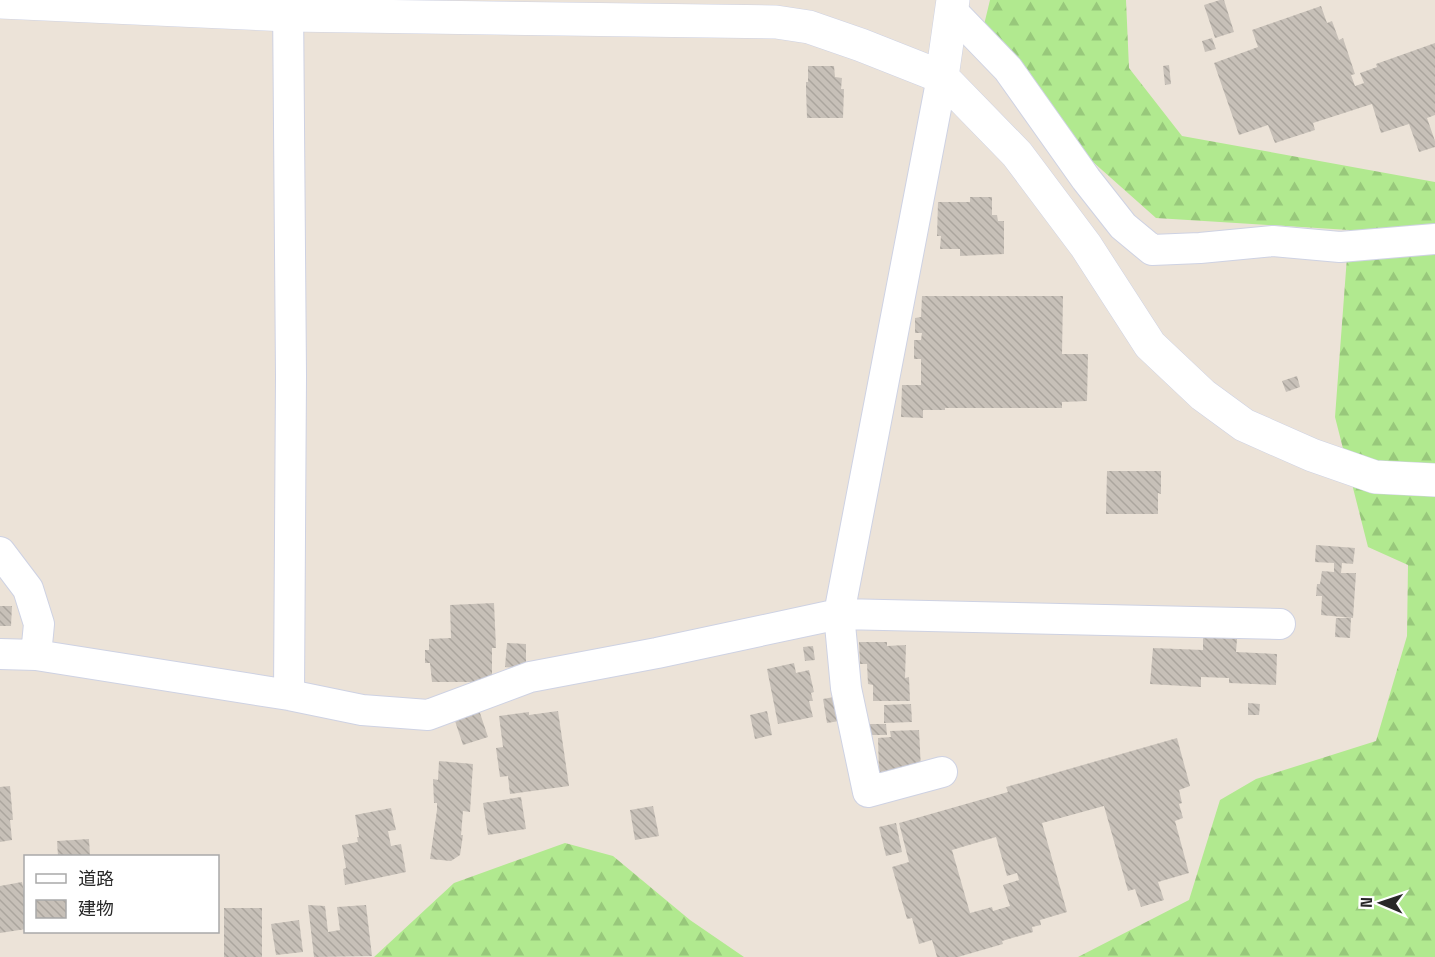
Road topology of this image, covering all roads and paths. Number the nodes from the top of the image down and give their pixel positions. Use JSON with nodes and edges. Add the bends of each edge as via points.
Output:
{"nodes":[{"id":1,"x":0,"y":2,"type":"edge"},
{"id":2,"x":952,"y":5,"type":"edge"},
{"id":3,"x":288,"y":7,"type":"edge"},
{"id":4,"x":942,"y":77,"type":"junction"},
{"id":5,"x":1435,"y":239,"type":"edge"},
{"id":6,"x":1435,"y":480,"type":"edge"},
{"id":7,"x":0,"y":552,"type":"edge"},
{"id":8,"x":839,"y":614,"type":"junction"},
{"id":9,"x":1280,"y":624,"type":"dead end"},
{"id":10,"x":0,"y":654,"type":"edge"},
{"id":11,"x":36,"y":655,"type":"junction"},
{"id":12,"x":289,"y":695,"type":"junction"},
{"id":13,"x":942,"y":772,"type":"dead end"}],
"edges":[{"from":1,"to":3,"type":"street"},
{"from":2,"to":4,"type":"street"},
{"from":2,"to":5,"type":"street","via":[[1008,69],[1123,226],[1152,250],[1273,241],[1340,247]]},
{"from":3,"to":4,"type":"street","via":[[776,22],[809,27]]},
{"from":3,"to":12,"type":"street"},
{"from":4,"to":6,"type":"street","via":[[1017,154],[1086,246],[1150,345],[1203,395],[1244,425],[1312,455],[1375,477]]},
{"from":4,"to":8,"type":"street"},
{"from":7,"to":11,"type":"street","via":[[28,589],[39,624]]},
{"from":8,"to":9,"type":"street"},
{"from":8,"to":12,"type":"street","via":[[530,677],[428,715],[362,710]]},
{"from":8,"to":13,"type":"street","via":[[846,688],[868,792]]},
{"from":10,"to":11,"type":"street"},
{"from":11,"to":12,"type":"street"}]}
